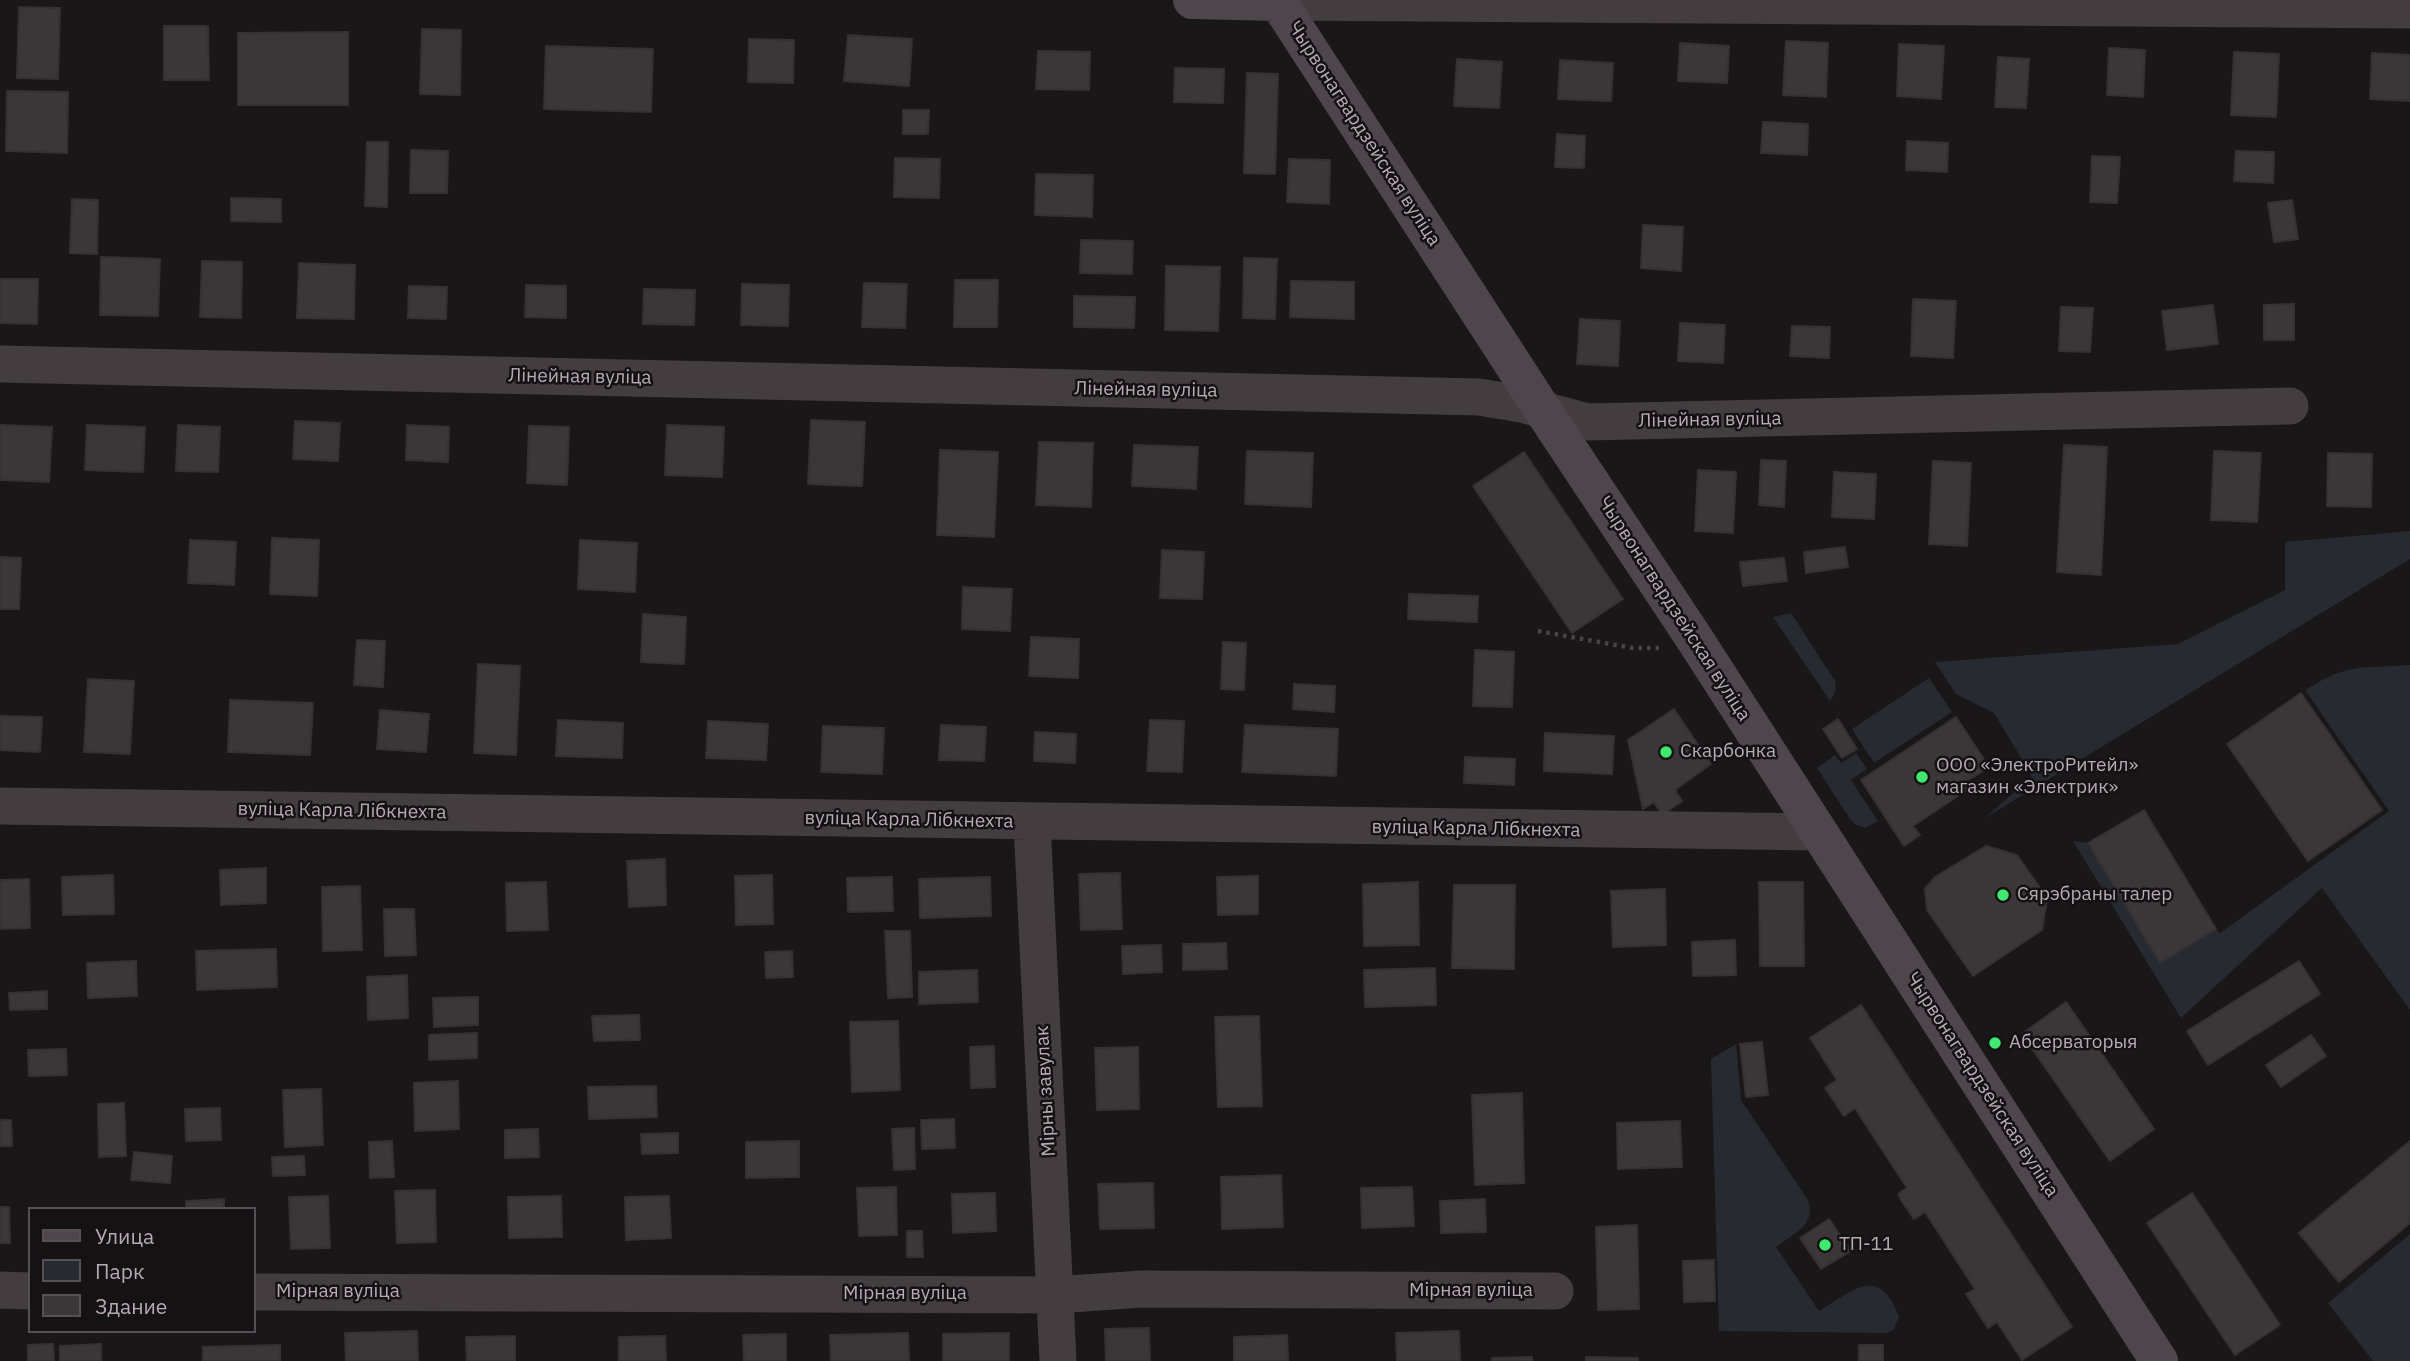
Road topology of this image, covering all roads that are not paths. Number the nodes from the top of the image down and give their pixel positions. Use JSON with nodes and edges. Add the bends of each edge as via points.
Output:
{"nodes":[{"id":1,"x":1192,"y":0,"type":"edge"},
{"id":2,"x":1278,"y":1,"type":"edge"},
{"id":3,"x":2410,"y":10,"type":"edge"},
{"id":4,"x":0,"y":364,"type":"edge"},
{"id":5,"x":2290,"y":406,"type":"dead end"},
{"id":6,"x":1542,"y":409,"type":"junction"},
{"id":7,"x":0,"y":806,"type":"edge"},
{"id":8,"x":1032,"y":822,"type":"junction"},
{"id":9,"x":1817,"y":832,"type":"junction"},
{"id":10,"x":0,"y":1290,"type":"edge"},
{"id":11,"x":28,"y":1290,"type":"edge"},
{"id":12,"x":1555,"y":1291,"type":"dead end"},
{"id":13,"x":256,"y":1292,"type":"edge"},
{"id":14,"x":1056,"y":1295,"type":"junction"},
{"id":15,"x":1058,"y":1361,"type":"edge"},
{"id":16,"x":2160,"y":1361,"type":"edge"}],
"edges":[{"from":1,"to":2,"type":"main road"},
{"from":2,"to":3,"type":"street"},
{"from":2,"to":6,"type":"main road","name":"Чырвонагвардзейская вуліца"},
{"from":4,"to":6,"type":"street","name":"Лінейная вуліца","via":[[1479,397]]},
{"from":5,"to":6,"type":"street","name":"Лінейная вуліца","via":[[1588,422]]},
{"from":6,"to":9,"type":"main road","name":"Чырвонагвардзейская вуліца"},
{"from":7,"to":8,"type":"street","name":"вуліца Карла Лібкнехта"},
{"from":8,"to":9,"type":"street","name":"вуліца Карла Лібкнехта"},
{"from":8,"to":14,"type":"street","name":"Мірны завулак"},
{"from":9,"to":16,"type":"main road","name":"Чырвонагвардзейская вуліца"},
{"from":10,"to":11,"type":"street"},
{"from":12,"to":14,"type":"street","name":"Мірная вуліца","via":[[1142,1289]]},
{"from":13,"to":14,"type":"street","name":"Мірная вуліца"},
{"from":14,"to":15,"type":"street","name":"Мірны завулак"}]}
